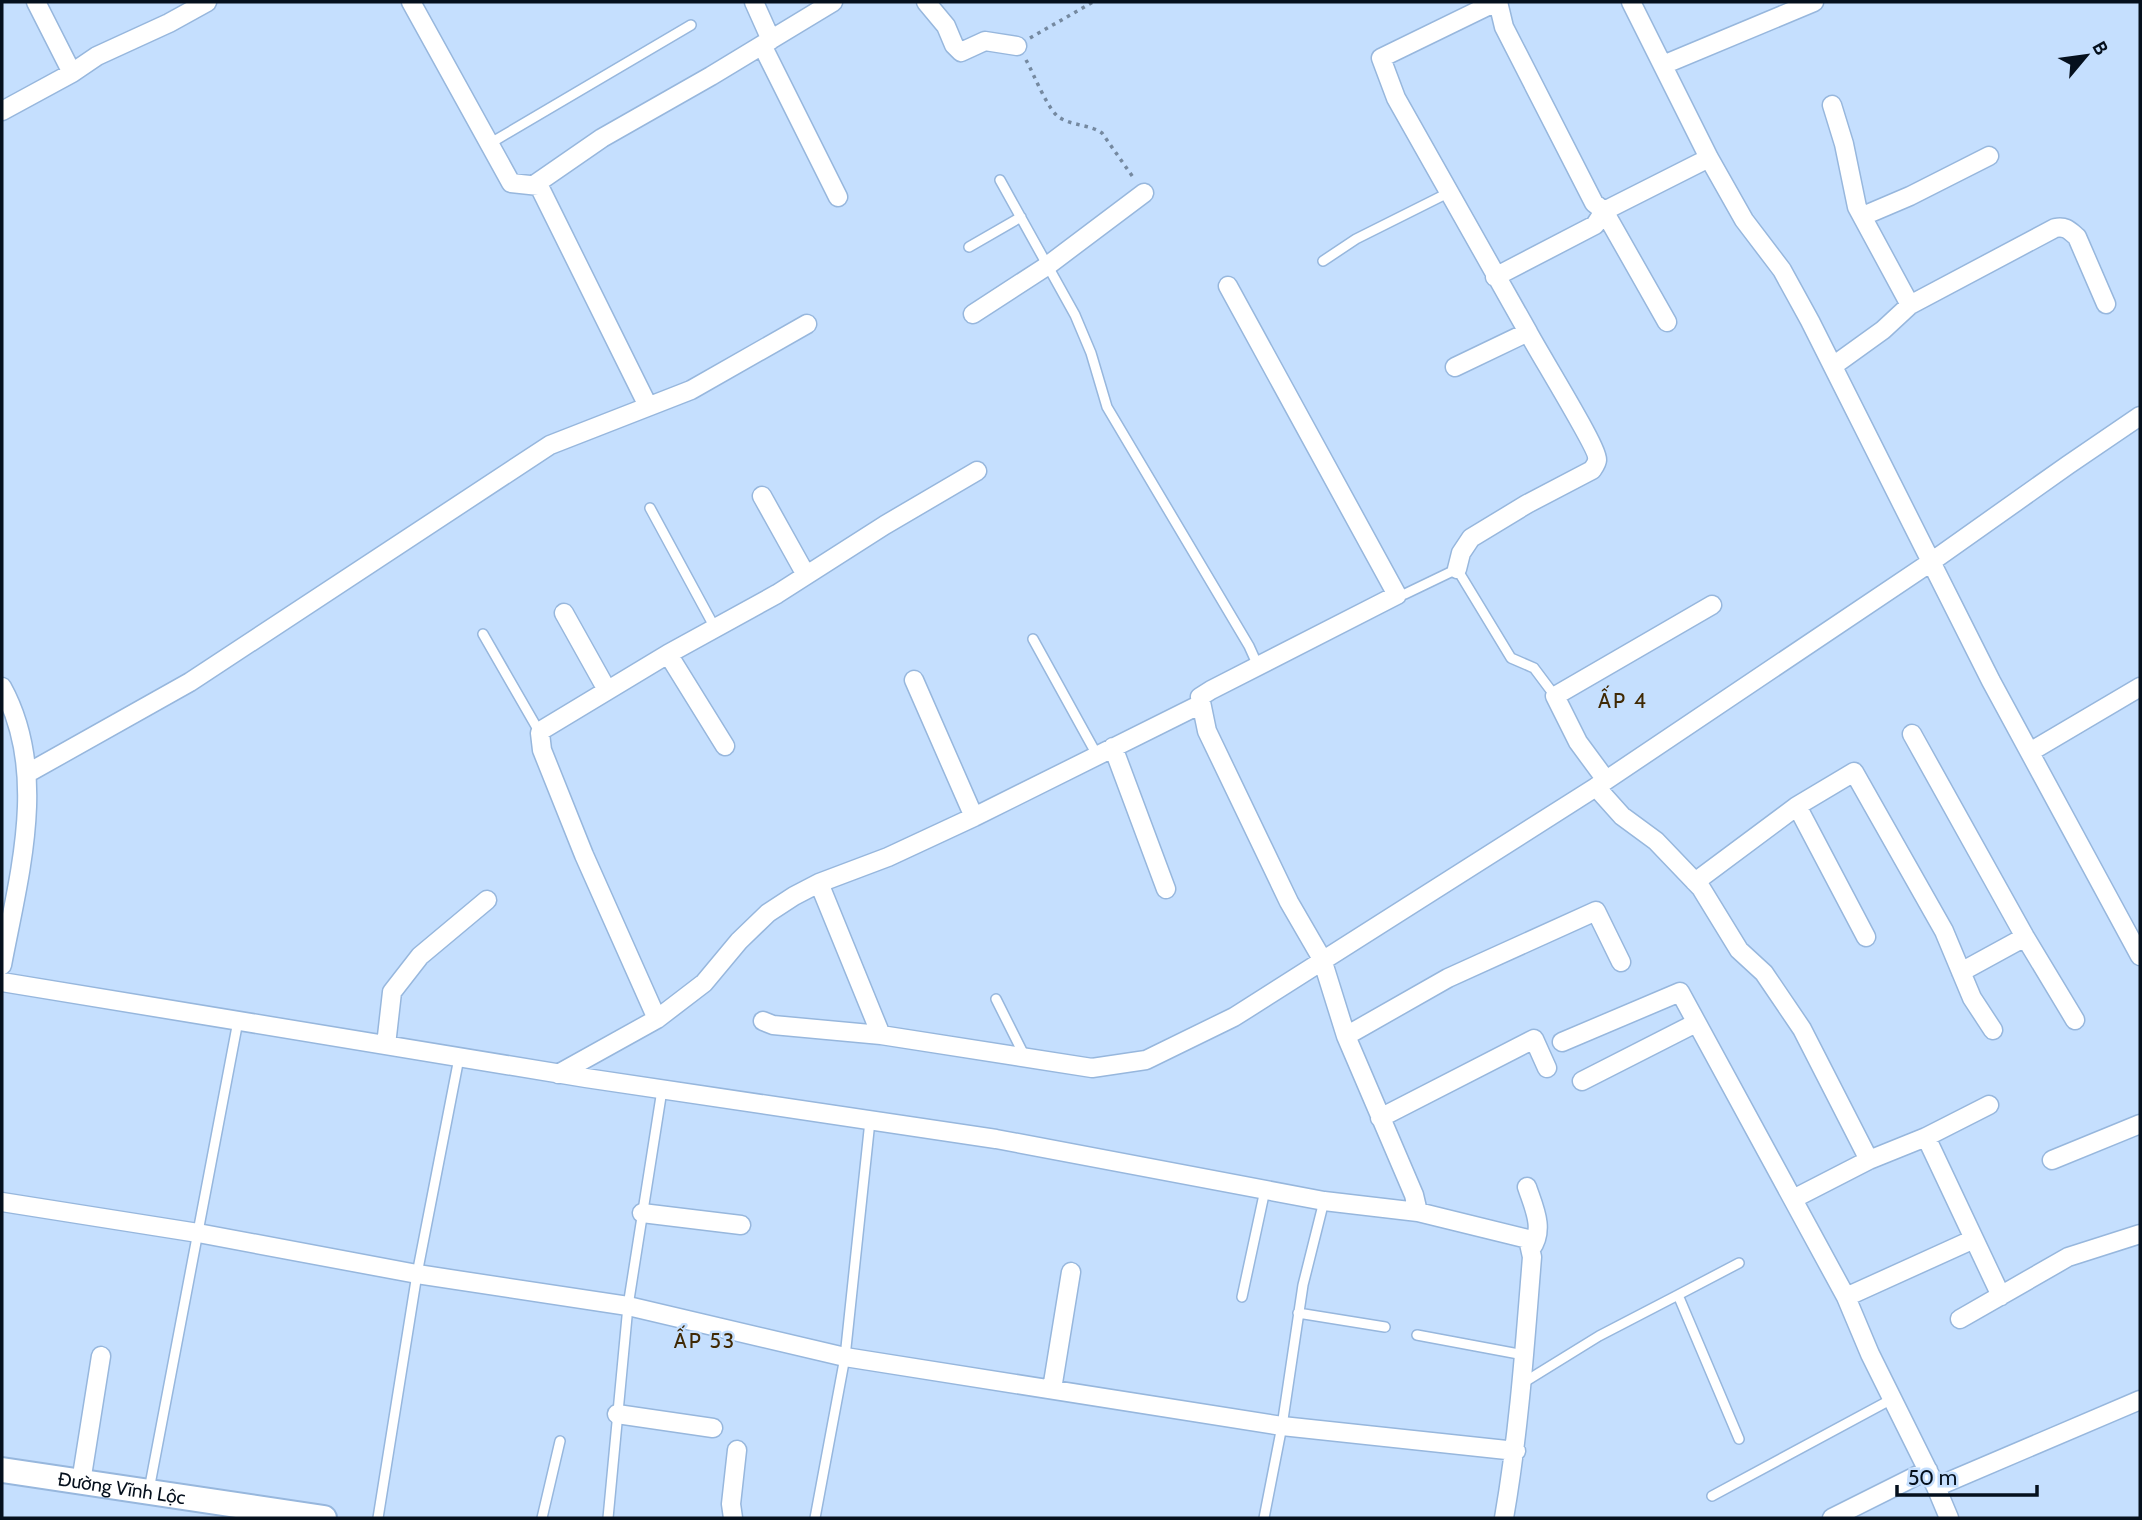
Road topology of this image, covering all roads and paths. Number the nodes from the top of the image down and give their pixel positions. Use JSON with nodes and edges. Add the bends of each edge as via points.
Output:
{"nodes":[{"id":1,"x":36,"y":2,"type":"edge"},
{"id":2,"x":207,"y":2,"type":"edge"},
{"id":3,"x":411,"y":2,"type":"edge"},
{"id":4,"x":754,"y":2,"type":"edge"},
{"id":5,"x":833,"y":2,"type":"edge"},
{"id":6,"x":926,"y":2,"type":"edge"},
{"id":7,"x":1093,"y":2,"type":"edge"},
{"id":8,"x":1497,"y":2,"type":"edge"},
{"id":9,"x":1631,"y":2,"type":"edge"},
{"id":10,"x":1814,"y":2,"type":"edge"},
{"id":11,"x":691,"y":25,"type":"dead end"},
{"id":12,"x":766,"y":43,"type":"junction"},
{"id":13,"x":1017,"y":46,"type":"junction"},
{"id":14,"x":1663,"y":65,"type":"junction"},
{"id":15,"x":72,"y":73,"type":"junction"},
{"id":16,"x":1832,"y":106,"type":"dead end"},
{"id":17,"x":2,"y":111,"type":"edge"},
{"id":18,"x":489,"y":144,"type":"junction"},
{"id":19,"x":1989,"y":156,"type":"dead end"},
{"id":20,"x":1709,"y":158,"type":"junction"},
{"id":21,"x":1000,"y":180,"type":"dead end"},
{"id":22,"x":534,"y":185,"type":"junction"},
{"id":23,"x":1144,"y":193,"type":"joint"},
{"id":24,"x":1448,"y":193,"type":"junction"},
{"id":25,"x":838,"y":197,"type":"dead end"},
{"id":26,"x":1604,"y":211,"type":"junction"},
{"id":27,"x":1863,"y":216,"type":"junction"},
{"id":28,"x":1021,"y":217,"type":"junction"},
{"id":29,"x":969,"y":247,"type":"dead end"},
{"id":30,"x":1323,"y":261,"type":"dead end"},
{"id":31,"x":1047,"y":266,"type":"junction"},
{"id":32,"x":1495,"y":277,"type":"junction"},
{"id":33,"x":1228,"y":286,"type":"dead end"},
{"id":34,"x":2106,"y":304,"type":"dead end"},
{"id":35,"x":1910,"y":305,"type":"junction"},
{"id":36,"x":973,"y":314,"type":"dead end"},
{"id":37,"x":1667,"y":322,"type":"dead end"},
{"id":38,"x":807,"y":324,"type":"dead end"},
{"id":39,"x":1528,"y":332,"type":"junction"},
{"id":40,"x":1833,"y":366,"type":"junction"},
{"id":41,"x":1455,"y":367,"type":"dead end"},
{"id":42,"x":648,"y":406,"type":"junction"},
{"id":43,"x":2140,"y":416,"type":"edge"},
{"id":44,"x":977,"y":471,"type":"dead end"},
{"id":45,"x":762,"y":496,"type":"dead end"},
{"id":46,"x":650,"y":508,"type":"dead end"},
{"id":47,"x":1931,"y":562,"type":"junction"},
{"id":48,"x":1457,"y":569,"type":"junction"},
{"id":49,"x":806,"y":575,"type":"junction"},
{"id":50,"x":1397,"y":595,"type":"junction"},
{"id":51,"x":1712,"y":605,"type":"dead end"},
{"id":52,"x":564,"y":613,"type":"dead end"},
{"id":53,"x":715,"y":628,"type":"junction"},
{"id":54,"x":483,"y":634,"type":"dead end"},
{"id":55,"x":1033,"y":639,"type":"dead end"},
{"id":56,"x":667,"y":654,"type":"junction"},
{"id":57,"x":1258,"y":666,"type":"junction"},
{"id":58,"x":914,"y":680,"type":"dead end"},
{"id":59,"x":2,"y":687,"type":"edge"},
{"id":60,"x":2140,"y":687,"type":"edge"},
{"id":61,"x":607,"y":691,"type":"junction"},
{"id":62,"x":1555,"y":696,"type":"junction"},
{"id":63,"x":1201,"y":704,"type":"junction"},
{"id":64,"x":540,"y":733,"type":"junction"},
{"id":65,"x":1912,"y":734,"type":"dead end"},
{"id":66,"x":724,"y":746,"type":"dead end"},
{"id":67,"x":1105,"y":751,"type":"junction"},
{"id":68,"x":2030,"y":752,"type":"junction"},
{"id":69,"x":28,"y":773,"type":"junction"},
{"id":70,"x":1601,"y":783,"type":"junction"},
{"id":71,"x":1797,"y":806,"type":"junction"},
{"id":72,"x":974,"y":817,"type":"junction"},
{"id":73,"x":1695,"y":882,"type":"junction"},
{"id":74,"x":819,"y":883,"type":"junction"},
{"id":75,"x":1166,"y":889,"type":"dead end"},
{"id":76,"x":488,"y":900,"type":"dead end"},
{"id":77,"x":2135,"y":934,"type":"edge"},
{"id":78,"x":1867,"y":937,"type":"dead end"},
{"id":79,"x":2025,"y":937,"type":"junction"},
{"id":80,"x":2140,"y":956,"type":"edge"},
{"id":81,"x":1322,"y":959,"type":"junction"},
{"id":82,"x":1621,"y":961,"type":"dead end"},
{"id":83,"x":2,"y":965,"type":"edge"},
{"id":84,"x":1961,"y":972,"type":"junction"},
{"id":85,"x":2,"y":982,"type":"edge"},
{"id":86,"x":996,"y":999,"type":"dead end"},
{"id":87,"x":657,"y":1019,"type":"junction"},
{"id":88,"x":2075,"y":1020,"type":"dead end"},
{"id":89,"x":238,"y":1021,"type":"junction"},
{"id":90,"x":763,"y":1021,"type":"dead end"},
{"id":91,"x":1696,"y":1023,"type":"junction"},
{"id":92,"x":1993,"y":1030,"type":"dead end"},
{"id":93,"x":881,"y":1035,"type":"junction"},
{"id":94,"x":1346,"y":1036,"type":"junction"},
{"id":95,"x":1562,"y":1042,"type":"dead end"},
{"id":96,"x":386,"y":1045,"type":"junction"},
{"id":97,"x":1025,"y":1057,"type":"junction"},
{"id":98,"x":459,"y":1058,"type":"junction"},
{"id":99,"x":1547,"y":1068,"type":"dead end"},
{"id":100,"x":558,"y":1074,"type":"junction"},
{"id":101,"x":1582,"y":1081,"type":"dead end"},
{"id":102,"x":662,"y":1090,"type":"junction"},
{"id":103,"x":1989,"y":1105,"type":"dead end"},
{"id":104,"x":1380,"y":1118,"type":"junction"},
{"id":105,"x":870,"y":1121,"type":"junction"},
{"id":106,"x":2140,"y":1125,"type":"edge"},
{"id":107,"x":1926,"y":1137,"type":"junction"},
{"id":108,"x":1869,"y":1160,"type":"junction"},
{"id":109,"x":2052,"y":1160,"type":"dead end"},
{"id":110,"x":1527,"y":1186,"type":"dead end"},
{"id":111,"x":1265,"y":1190,"type":"junction"},
{"id":112,"x":1795,"y":1198,"type":"junction"},
{"id":113,"x":1324,"y":1201,"type":"junction"},
{"id":114,"x":2,"y":1202,"type":"edge"},
{"id":115,"x":1418,"y":1212,"type":"junction"},
{"id":116,"x":642,"y":1213,"type":"junction"},
{"id":117,"x":741,"y":1225,"type":"dead end"},
{"id":118,"x":198,"y":1233,"type":"junction"},
{"id":119,"x":2140,"y":1234,"type":"edge"},
{"id":120,"x":1974,"y":1239,"type":"junction"},
{"id":121,"x":1531,"y":1249,"type":"junction"},
{"id":122,"x":1739,"y":1263,"type":"dead end"},
{"id":123,"x":1071,"y":1272,"type":"dead end"},
{"id":124,"x":417,"y":1274,"type":"junction"},
{"id":125,"x":1678,"y":1295,"type":"junction"},
{"id":126,"x":2001,"y":1296,"type":"junction"},
{"id":127,"x":1242,"y":1297,"type":"dead end"},
{"id":128,"x":1846,"y":1297,"type":"junction"},
{"id":129,"x":628,"y":1306,"type":"junction"},
{"id":130,"x":1298,"y":1313,"type":"junction"},
{"id":131,"x":1960,"y":1319,"type":"dead end"},
{"id":132,"x":1385,"y":1326,"type":"dead end"},
{"id":133,"x":1417,"y":1335,"type":"dead end"},
{"id":134,"x":1524,"y":1354,"type":"junction"},
{"id":135,"x":101,"y":1356,"type":"dead end"},
{"id":136,"x":845,"y":1357,"type":"junction"},
{"id":137,"x":1521,"y":1384,"type":"junction"},
{"id":138,"x":1052,"y":1389,"type":"junction"},
{"id":139,"x":1892,"y":1399,"type":"junction"},
{"id":140,"x":2140,"y":1400,"type":"edge"},
{"id":141,"x":617,"y":1414,"type":"junction"},
{"id":142,"x":1282,"y":1426,"type":"junction"},
{"id":143,"x":713,"y":1428,"type":"dead end"},
{"id":144,"x":1739,"y":1439,"type":"dead end"},
{"id":145,"x":560,"y":1441,"type":"dead end"},
{"id":146,"x":737,"y":1450,"type":"dead end"},
{"id":147,"x":1516,"y":1451,"type":"junction"},
{"id":148,"x":2,"y":1470,"type":"edge"},
{"id":149,"x":1928,"y":1470,"type":"junction"},
{"id":150,"x":81,"y":1482,"type":"junction"},
{"id":151,"x":1936,"y":1487,"type":"junction"},
{"id":152,"x":149,"y":1492,"type":"junction"},
{"id":153,"x":1712,"y":1496,"type":"dead end"},
{"id":154,"x":324,"y":1518,"type":"edge"},
{"id":155,"x":378,"y":1518,"type":"edge"},
{"id":156,"x":542,"y":1518,"type":"edge"},
{"id":157,"x":608,"y":1518,"type":"edge"},
{"id":158,"x":733,"y":1518,"type":"edge"},
{"id":159,"x":815,"y":1518,"type":"edge"},
{"id":160,"x":1265,"y":1518,"type":"edge"},
{"id":161,"x":1504,"y":1518,"type":"edge"},
{"id":162,"x":1832,"y":1518,"type":"edge"},
{"id":163,"x":1949,"y":1518,"type":"edge"}],
"edges":[{"from":1,"to":15,"type":"street"},
{"from":2,"to":15,"type":"street"},
{"from":3,"to":18,"type":"street"},
{"from":4,"to":12,"type":"street"},
{"from":5,"to":12,"type":"street"},
{"from":6,"to":13,"type":"street","via":[[961,52],[985,41]]},
{"from":7,"to":13,"type":"path"},
{"from":8,"to":24,"type":"street","via":[[1381,58],[1396,98]]},
{"from":8,"to":26,"type":"street","via":[[1504,27],[1553,127],[1594,203]]},
{"from":9,"to":14,"type":"street"},
{"from":10,"to":14,"type":"street"},
{"from":11,"to":18,"type":"lane"},
{"from":12,"to":22,"type":"street","via":[[602,138]]},
{"from":12,"to":25,"type":"street"},
{"from":13,"to":23,"type":"path","via":[[1055,115],[1102,133]]},
{"from":14,"to":20,"type":"street"},
{"from":15,"to":17,"type":"street"},
{"from":16,"to":27,"type":"street"},
{"from":18,"to":22,"type":"street","via":[[511,183]]},
{"from":19,"to":27,"type":"street"},
{"from":20,"to":26,"type":"street"},
{"from":20,"to":40,"type":"street","via":[[1744,220],[1782,270]]},
{"from":21,"to":28,"type":"lane"},
{"from":22,"to":42,"type":"street","via":[[539,186]]},
{"from":23,"to":31,"type":"street"},
{"from":24,"to":30,"type":"lane","via":[[1356,239]]},
{"from":24,"to":32,"type":"street"},
{"from":26,"to":32,"type":"street","via":[[1595,226]]},
{"from":26,"to":37,"type":"street"},
{"from":27,"to":35,"type":"street"},
{"from":28,"to":29,"type":"lane"},
{"from":28,"to":31,"type":"lane"},
{"from":31,"to":36,"type":"street"},
{"from":31,"to":57,"type":"lane","via":[[1075,315],[1107,407]]},
{"from":32,"to":39,"type":"street"},
{"from":33,"to":50,"type":"street"},
{"from":34,"to":35,"type":"street","via":[[2077,237],[2062,226]]},
{"from":35,"to":40,"type":"street"},
{"from":38,"to":42,"type":"street","via":[[691,390]]},
{"from":39,"to":41,"type":"street"},
{"from":39,"to":48,"type":"street","via":[[1585,431],[1597,462],[1592,470],[1471,538]]},
{"from":40,"to":47,"type":"street"},
{"from":42,"to":69,"type":"street","via":[[550,445],[190,681]]},
{"from":43,"to":47,"type":"street"},
{"from":44,"to":49,"type":"street"},
{"from":45,"to":49,"type":"street"},
{"from":46,"to":53,"type":"lane"},
{"from":47,"to":68,"type":"street"},
{"from":47,"to":70,"type":"street"},
{"from":48,"to":50,"type":"lane"},
{"from":48,"to":62,"type":"lane","via":[[1511,658],[1534,668]]},
{"from":49,"to":53,"type":"street"},
{"from":50,"to":57,"type":"street"},
{"from":51,"to":62,"type":"street"},
{"from":52,"to":61,"type":"street"},
{"from":53,"to":56,"type":"street"},
{"from":54,"to":64,"type":"lane"},
{"from":55,"to":67,"type":"lane"},
{"from":56,"to":61,"type":"street"},
{"from":56,"to":66,"type":"street"},
{"from":57,"to":63,"type":"street","via":[[1200,697]]},
{"from":58,"to":72,"type":"street"},
{"from":59,"to":69,"type":"street","via":[[23,741]]},
{"from":60,"to":68,"type":"street"},
{"from":61,"to":64,"type":"street"},
{"from":62,"to":70,"type":"street"},
{"from":63,"to":67,"type":"street"},
{"from":63,"to":81,"type":"street","via":[[1207,731],[1289,902]]},
{"from":64,"to":87,"type":"street","via":[[542,750],[580,843]]},
{"from":65,"to":79,"type":"street"},
{"from":67,"to":72,"type":"street"},
{"from":67,"to":75,"type":"street"},
{"from":68,"to":77,"type":"street"},
{"from":69,"to":83,"type":"street","via":[[26,822]]},
{"from":70,"to":73,"type":"street","via":[[1622,816],[1657,841]]},
{"from":70,"to":81,"type":"street"},
{"from":71,"to":73,"type":"street"},
{"from":71,"to":78,"type":"street"},
{"from":71,"to":84,"type":"street","via":[[1854,772],[1944,931]]},
{"from":72,"to":74,"type":"street"},
{"from":73,"to":108,"type":"street","via":[[1739,950],[1764,973],[1802,1029]]},
{"from":74,"to":87,"type":"street","via":[[768,913],[704,983]]},
{"from":74,"to":93,"type":"street"},
{"from":76,"to":96,"type":"street","via":[[420,956],[392,992]]},
{"from":77,"to":80,"type":"street"},
{"from":79,"to":84,"type":"street"},
{"from":79,"to":88,"type":"street"},
{"from":81,"to":94,"type":"street"},
{"from":81,"to":97,"type":"street","via":[[1234,1017],[1146,1060],[1092,1068]]},
{"from":82,"to":94,"type":"street","via":[[1596,911],[1448,978]]},
{"from":84,"to":92,"type":"street"},
{"from":85,"to":89,"type":"street"},
{"from":86,"to":97,"type":"lane"},
{"from":87,"to":100,"type":"street"},
{"from":89,"to":96,"type":"street"},
{"from":89,"to":118,"type":"lane"},
{"from":90,"to":93,"type":"street"},
{"from":91,"to":95,"type":"street","via":[[1680,992]]},
{"from":91,"to":101,"type":"street"},
{"from":91,"to":112,"type":"street"},
{"from":93,"to":97,"type":"street"},
{"from":94,"to":104,"type":"street"},
{"from":96,"to":98,"type":"street"},
{"from":98,"to":100,"type":"street"},
{"from":98,"to":124,"type":"lane"},
{"from":99,"to":104,"type":"street","via":[[1534,1039]]},
{"from":100,"to":102,"type":"street"},
{"from":102,"to":105,"type":"street"},
{"from":102,"to":116,"type":"lane"},
{"from":103,"to":107,"type":"street"},
{"from":104,"to":115,"type":"street"},
{"from":105,"to":111,"type":"street","via":[[996,1139]]},
{"from":105,"to":136,"type":"lane"},
{"from":106,"to":109,"type":"street"},
{"from":107,"to":108,"type":"street"},
{"from":107,"to":120,"type":"street"},
{"from":108,"to":112,"type":"street"},
{"from":110,"to":121,"type":"street","via":[[1539,1226]]},
{"from":111,"to":113,"type":"street"},
{"from":111,"to":127,"type":"lane"},
{"from":112,"to":128,"type":"street"},
{"from":113,"to":115,"type":"street"},
{"from":113,"to":130,"type":"lane"},
{"from":114,"to":118,"type":"street"},
{"from":115,"to":121,"type":"street","via":[[1528,1239]]},
{"from":116,"to":117,"type":"street"},
{"from":116,"to":129,"type":"lane"},
{"from":118,"to":124,"type":"street"},
{"from":118,"to":152,"type":"lane"},
{"from":119,"to":126,"type":"street","via":[[2068,1257]]},
{"from":120,"to":126,"type":"street"},
{"from":120,"to":128,"type":"street"},
{"from":121,"to":134,"type":"street"},
{"from":122,"to":125,"type":"lane"},
{"from":123,"to":138,"type":"street"},
{"from":124,"to":129,"type":"street"},
{"from":124,"to":155,"type":"lane"},
{"from":125,"to":137,"type":"lane"},
{"from":125,"to":144,"type":"lane"},
{"from":126,"to":131,"type":"street"},
{"from":128,"to":139,"type":"street"},
{"from":129,"to":136,"type":"street"},
{"from":129,"to":141,"type":"lane"},
{"from":130,"to":132,"type":"lane"},
{"from":130,"to":142,"type":"lane"},
{"from":133,"to":134,"type":"lane"},
{"from":134,"to":137,"type":"street"},
{"from":135,"to":150,"type":"street"},
{"from":136,"to":138,"type":"street"},
{"from":136,"to":159,"type":"lane"},
{"from":137,"to":147,"type":"street"},
{"from":138,"to":142,"type":"street"},
{"from":139,"to":149,"type":"street"},
{"from":139,"to":153,"type":"lane"},
{"from":140,"to":151,"type":"street"},
{"from":141,"to":143,"type":"street"},
{"from":141,"to":157,"type":"lane"},
{"from":142,"to":147,"type":"street"},
{"from":142,"to":160,"type":"lane"},
{"from":145,"to":156,"type":"lane"},
{"from":146,"to":158,"type":"street"},
{"from":147,"to":161,"type":"street"},
{"from":148,"to":150,"type":"main road","name":"Đường Vĩnh Lộc"},
{"from":149,"to":151,"type":"street"},
{"from":149,"to":162,"type":"street"},
{"from":150,"to":152,"type":"main road","name":"Đường Vĩnh Lộc"},
{"from":151,"to":163,"type":"street"},
{"from":152,"to":154,"type":"main road","name":"Đường Vĩnh Lộc"}]}
